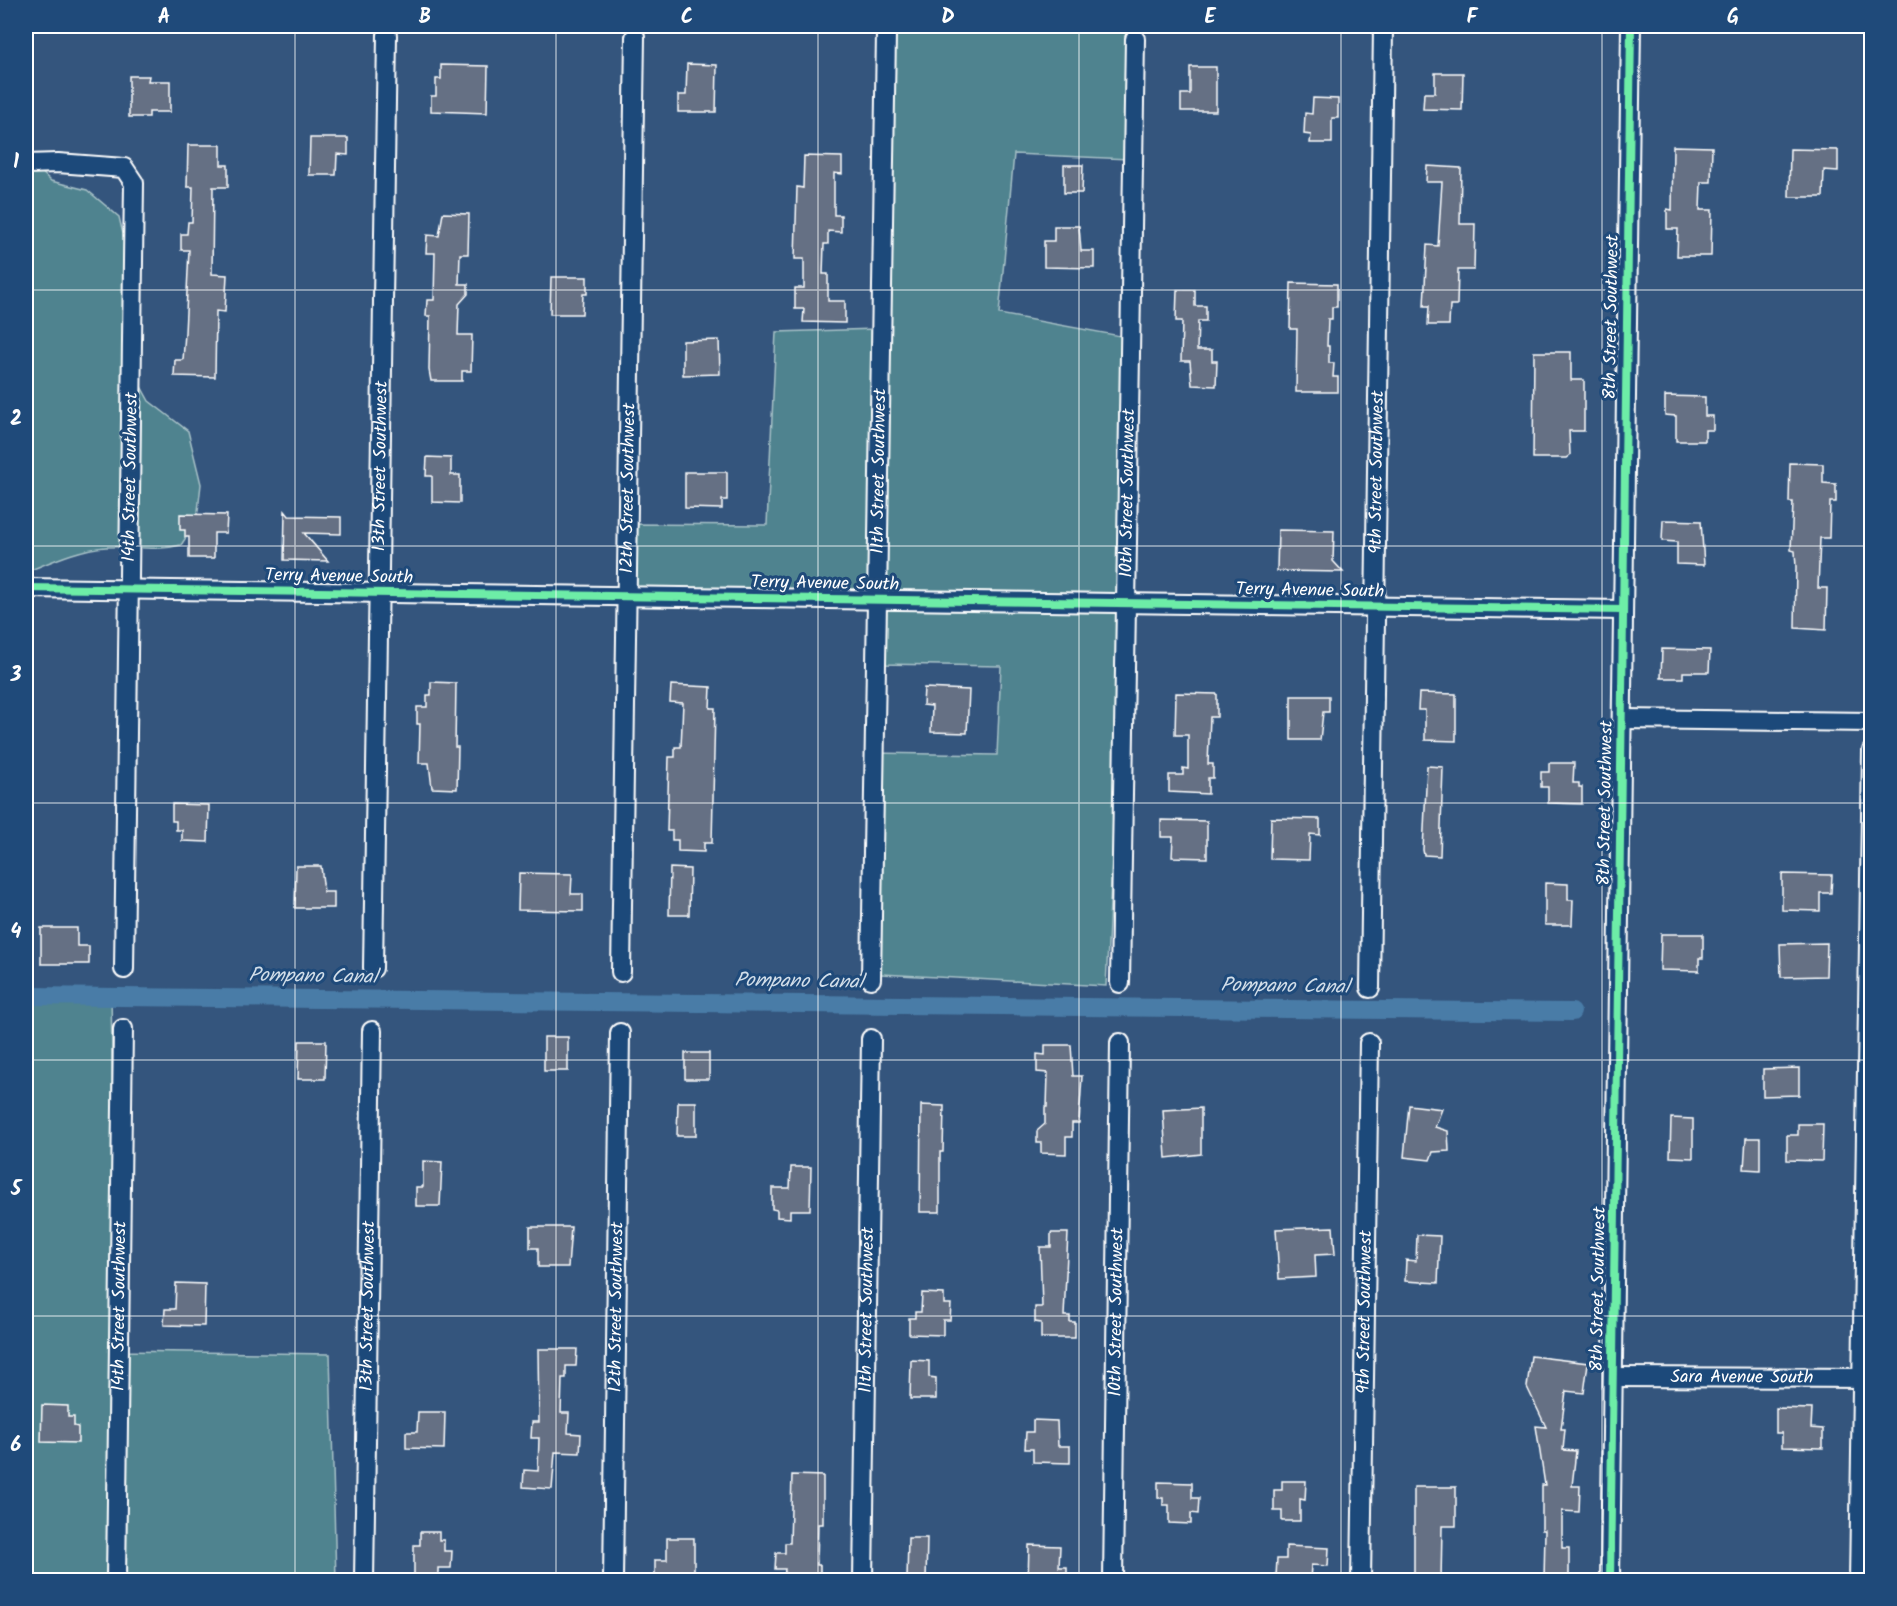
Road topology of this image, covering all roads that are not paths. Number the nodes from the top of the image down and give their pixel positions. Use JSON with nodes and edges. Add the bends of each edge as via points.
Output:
{"nodes":[{"id":1,"x":1631,"y":26,"type":"edge"},
{"id":2,"x":1383,"y":28,"type":"dead end"},
{"id":3,"x":886,"y":34,"type":"dead end"},
{"id":4,"x":387,"y":35,"type":"dead end"},
{"id":5,"x":635,"y":37,"type":"dead end"},
{"id":6,"x":1135,"y":39,"type":"dead end"},
{"id":7,"x":26,"y":164,"type":"edge"},
{"id":8,"x":26,"y":588,"type":"edge"},
{"id":9,"x":130,"y":590,"type":"junction"},
{"id":10,"x":378,"y":592,"type":"junction"},
{"id":11,"x":628,"y":597,"type":"junction"},
{"id":12,"x":878,"y":600,"type":"junction"},
{"id":13,"x":1126,"y":603,"type":"junction"},
{"id":14,"x":1376,"y":607,"type":"junction"},
{"id":15,"x":1623,"y":610,"type":"junction"},
{"id":16,"x":1622,"y":719,"type":"junction"},
{"id":17,"x":1872,"y":722,"type":"edge"},
{"id":18,"x":1872,"y":751,"type":"edge"},
{"id":19,"x":373,"y":968,"type":"dead end"},
{"id":20,"x":124,"y":969,"type":"dead end"},
{"id":21,"x":621,"y":972,"type":"dead end"},
{"id":22,"x":871,"y":979,"type":"dead end"},
{"id":23,"x":1120,"y":983,"type":"dead end"},
{"id":24,"x":1370,"y":988,"type":"dead end"},
{"id":25,"x":123,"y":1029,"type":"dead end"},
{"id":26,"x":372,"y":1031,"type":"dead end"},
{"id":27,"x":620,"y":1033,"type":"dead end"},
{"id":28,"x":872,"y":1039,"type":"dead end"},
{"id":29,"x":1120,"y":1043,"type":"dead end"},
{"id":30,"x":1369,"y":1043,"type":"dead end"},
{"id":31,"x":1613,"y":1377,"type":"junction"},
{"id":32,"x":1867,"y":1378,"type":"edge"},
{"id":33,"x":116,"y":1581,"type":"edge"},
{"id":34,"x":364,"y":1581,"type":"edge"},
{"id":35,"x":613,"y":1581,"type":"edge"},
{"id":36,"x":863,"y":1581,"type":"edge"},
{"id":37,"x":1113,"y":1581,"type":"edge"},
{"id":38,"x":1361,"y":1581,"type":"edge"},
{"id":39,"x":1610,"y":1581,"type":"edge"},
{"id":40,"x":1859,"y":1581,"type":"edge"}],
"edges":[{"from":1,"to":15,"type":"street","name":"8th Street Southwest"},
{"from":2,"to":14,"type":"street","name":"9th Street Southwest"},
{"from":3,"to":12,"type":"street","name":"11th Street Southwest"},
{"from":4,"to":10,"type":"street","name":"13th Street Southwest"},
{"from":5,"to":11,"type":"street","name":"12th Street Southwest"},
{"from":6,"to":13,"type":"street","name":"10th Street Southwest"},
{"from":7,"to":9,"type":"street","name":"14th Street Southwest","via":[[124,168],[134,183]]},
{"from":8,"to":9,"type":"street","name":"Terry Avenue South"},
{"from":9,"to":10,"type":"street","name":"Terry Avenue South"},
{"from":9,"to":20,"type":"street","name":"14th Street Southwest"},
{"from":10,"to":11,"type":"street","name":"Terry Avenue South"},
{"from":10,"to":19,"type":"street","name":"13th Street Southwest"},
{"from":11,"to":12,"type":"street","name":"Terry Avenue South"},
{"from":11,"to":21,"type":"street","name":"12th Street Southwest"},
{"from":12,"to":13,"type":"street","name":"Terry Avenue South"},
{"from":12,"to":22,"type":"street","name":"11th Street Southwest"},
{"from":13,"to":14,"type":"street","name":"Terry Avenue South"},
{"from":13,"to":23,"type":"street","name":"10th Street Southwest"},
{"from":14,"to":15,"type":"street","name":"Terry Avenue South"},
{"from":14,"to":24,"type":"street","name":"9th Street Southwest"},
{"from":15,"to":16,"type":"street","name":"8th Street Southwest"},
{"from":16,"to":17,"type":"street"},
{"from":16,"to":31,"type":"street","name":"8th Street Southwest"},
{"from":18,"to":32,"type":"street"},
{"from":25,"to":33,"type":"street","name":"14th Street Southwest"},
{"from":26,"to":34,"type":"street","name":"13th Street Southwest"},
{"from":27,"to":35,"type":"street","name":"12th Street Southwest"},
{"from":28,"to":36,"type":"street","name":"11th Street Southwest"},
{"from":29,"to":37,"type":"street","name":"10th Street Southwest"},
{"from":30,"to":38,"type":"street","name":"9th Street Southwest"},
{"from":31,"to":32,"type":"street","name":"Sara Avenue South"},
{"from":31,"to":39,"type":"street","name":"8th Street Southwest"},
{"from":32,"to":40,"type":"street"}]}
